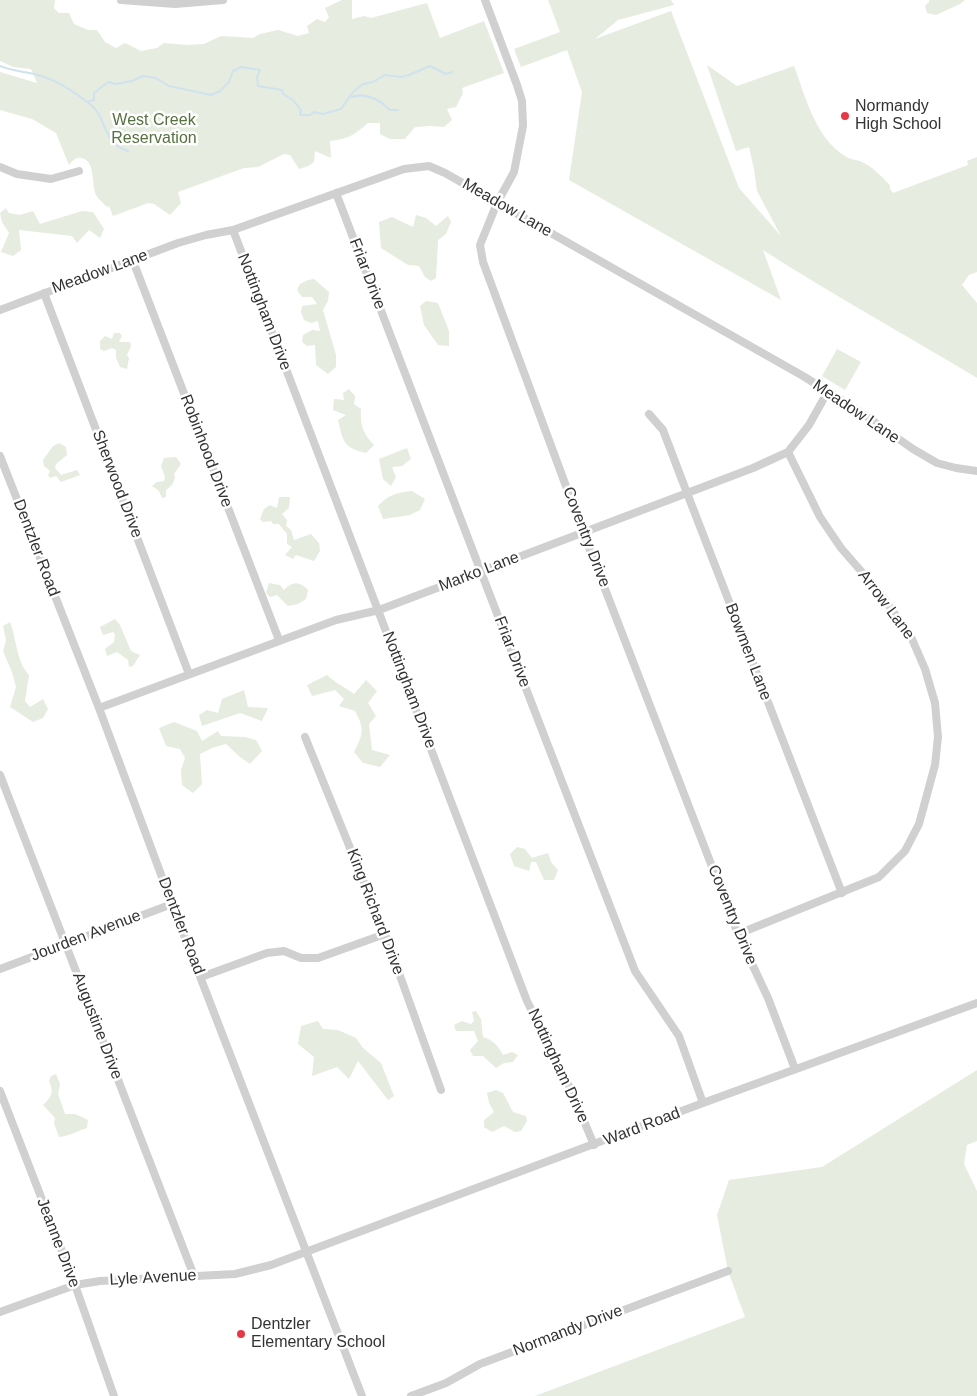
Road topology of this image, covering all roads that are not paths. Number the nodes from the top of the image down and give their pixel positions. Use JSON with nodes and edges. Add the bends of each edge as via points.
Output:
{"nodes":[{"id":1,"x":121,"y":0,"type":"edge"},
{"id":2,"x":223,"y":0,"type":"edge"},
{"id":3,"x":485,"y":0,"type":"edge"},
{"id":4,"x":0,"y":167,"type":"edge"},
{"id":5,"x":79,"y":171,"type":"dead end"},
{"id":6,"x":336,"y":193,"type":"junction"},
{"id":7,"x":497,"y":203,"type":"junction"},
{"id":8,"x":233,"y":230,"type":"junction"},
{"id":9,"x":133,"y":261,"type":"junction"},
{"id":10,"x":44,"y":293,"type":"junction"},
{"id":11,"x":0,"y":310,"type":"edge"},
{"id":12,"x":828,"y":391,"type":"junction"},
{"id":13,"x":649,"y":414,"type":"dead end"},
{"id":14,"x":788,"y":452,"type":"junction"},
{"id":15,"x":0,"y":459,"type":"edge"},
{"id":16,"x":977,"y":471,"type":"edge"},
{"id":17,"x":686,"y":493,"type":"junction"},
{"id":18,"x":584,"y":532,"type":"junction"},
{"id":19,"x":481,"y":572,"type":"junction"},
{"id":20,"x":378,"y":610,"type":"junction"},
{"id":21,"x":280,"y":640,"type":"junction"},
{"id":22,"x":189,"y":674,"type":"junction"},
{"id":23,"x":99,"y":708,"type":"junction"},
{"id":24,"x":305,"y":737,"type":"dead end"},
{"id":25,"x":0,"y":775,"type":"edge"},
{"id":26,"x":842,"y":893,"type":"junction"},
{"id":27,"x":172,"y":904,"type":"junction"},
{"id":28,"x":385,"y":934,"type":"junction"},
{"id":29,"x":738,"y":934,"type":"junction"},
{"id":30,"x":65,"y":944,"type":"junction"},
{"id":31,"x":0,"y":969,"type":"edge"},
{"id":32,"x":201,"y":977,"type":"junction"},
{"id":33,"x":977,"y":1003,"type":"edge"},
{"id":34,"x":795,"y":1069,"type":"junction"},
{"id":35,"x":441,"y":1090,"type":"dead end"},
{"id":36,"x":0,"y":1091,"type":"edge"},
{"id":37,"x":703,"y":1103,"type":"junction"},
{"id":38,"x":594,"y":1145,"type":"junction"},
{"id":39,"x":308,"y":1252,"type":"junction"},
{"id":40,"x":728,"y":1271,"type":"dead end"},
{"id":41,"x":194,"y":1276,"type":"junction"},
{"id":42,"x":75,"y":1285,"type":"junction"},
{"id":43,"x":0,"y":1312,"type":"edge"},
{"id":44,"x":114,"y":1396,"type":"edge"},
{"id":45,"x":362,"y":1396,"type":"edge"},
{"id":46,"x":411,"y":1396,"type":"edge"}],
"edges":[{"from":1,"to":2,"type":"street","via":[[175,4]]},
{"from":3,"to":7,"type":"street","name":"Coventry Drive","via":[[522,101],[523,126],[514,172]]},
{"from":4,"to":5,"type":"street","via":[[17,174],[51,179]]},
{"from":6,"to":7,"type":"street","name":"Meadow Lane","via":[[404,169],[429,166]]},
{"from":6,"to":8,"type":"street","name":"Meadow Lane"},
{"from":6,"to":19,"type":"street","name":"Friar Drive"},
{"from":7,"to":12,"type":"street","name":"Meadow Lane"},
{"from":7,"to":18,"type":"street","name":"Coventry Drive","via":[[480,245],[483,262]]},
{"from":8,"to":9,"type":"street","name":"Meadow Lane","via":[[178,243]]},
{"from":8,"to":20,"type":"street","name":"Nottingham Drive"},
{"from":9,"to":10,"type":"street","name":"Meadow Lane"},
{"from":9,"to":21,"type":"street","name":"Robinhood Drive"},
{"from":10,"to":11,"type":"street","name":"Meadow Lane"},
{"from":10,"to":22,"type":"street","name":"Sherwood Drive"},
{"from":12,"to":14,"type":"street","name":"Marko Lane","via":[[809,425]]},
{"from":12,"to":16,"type":"street","name":"Meadow Lane","via":[[937,463]]},
{"from":13,"to":17,"type":"street","name":"Bowmen Lane","via":[[663,430]]},
{"from":14,"to":17,"type":"street","name":"Marko Lane"},
{"from":14,"to":26,"type":"street","name":"Arrow Lane","via":[[820,517],[912,638],[935,703],[938,738],[935,765],[919,824],[904,851],[879,877]]},
{"from":15,"to":23,"type":"street","name":"Dentzler Road"},
{"from":17,"to":18,"type":"street","name":"Marko Lane"},
{"from":17,"to":26,"type":"street","name":"Bowmen Lane"},
{"from":18,"to":19,"type":"street","name":"Marko Lane"},
{"from":18,"to":29,"type":"street","name":"Coventry Drive"},
{"from":19,"to":20,"type":"street","name":"Marko Lane"},
{"from":19,"to":37,"type":"street","name":"Friar Drive","via":[[635,971],[679,1036]]},
{"from":20,"to":21,"type":"street","name":"Marko Lane","via":[[336,620]]},
{"from":20,"to":38,"type":"street","name":"Nottingham Drive","via":[[527,1001]]},
{"from":21,"to":22,"type":"street","name":"Marko Lane"},
{"from":22,"to":23,"type":"street","name":"Marko Lane"},
{"from":23,"to":27,"type":"street","name":"Dentzler Road"},
{"from":24,"to":28,"type":"street","name":"King Richard Drive"},
{"from":25,"to":30,"type":"street","name":"Augustine Drive"},
{"from":26,"to":29,"type":"street","name":"Arrow Lane"},
{"from":27,"to":30,"type":"street","name":"Jourden Avenue"},
{"from":27,"to":32,"type":"street","name":"Dentzler Road"},
{"from":28,"to":32,"type":"street","via":[[318,958],[300,958],[284,951],[267,952]]},
{"from":28,"to":35,"type":"street","name":"King Richard Drive"},
{"from":29,"to":34,"type":"street","name":"Coventry Drive","via":[[768,998]]},
{"from":30,"to":31,"type":"street","name":"Jourden Avenue"},
{"from":30,"to":41,"type":"street","name":"Augustine Drive"},
{"from":32,"to":39,"type":"street","name":"Dentzler Road"},
{"from":33,"to":34,"type":"street","name":"Ward Road"},
{"from":34,"to":37,"type":"street","name":"Ward Road"},
{"from":36,"to":42,"type":"street","name":"Jeanne Drive"},
{"from":37,"to":38,"type":"street","name":"Ward Road"},
{"from":38,"to":39,"type":"street","name":"Ward Road"},
{"from":39,"to":41,"type":"street","name":"Lyle Avenue","via":[[235,1274]]},
{"from":39,"to":45,"type":"street","name":"Dentzler Road"},
{"from":40,"to":46,"type":"street","name":"Normandy Drive","via":[[480,1364],[446,1383]]},
{"from":41,"to":42,"type":"street","name":"Lyle Avenue"},
{"from":42,"to":43,"type":"street","name":"Lyle Avenue"},
{"from":42,"to":44,"type":"street","name":"Jeanne Drive"}]}
